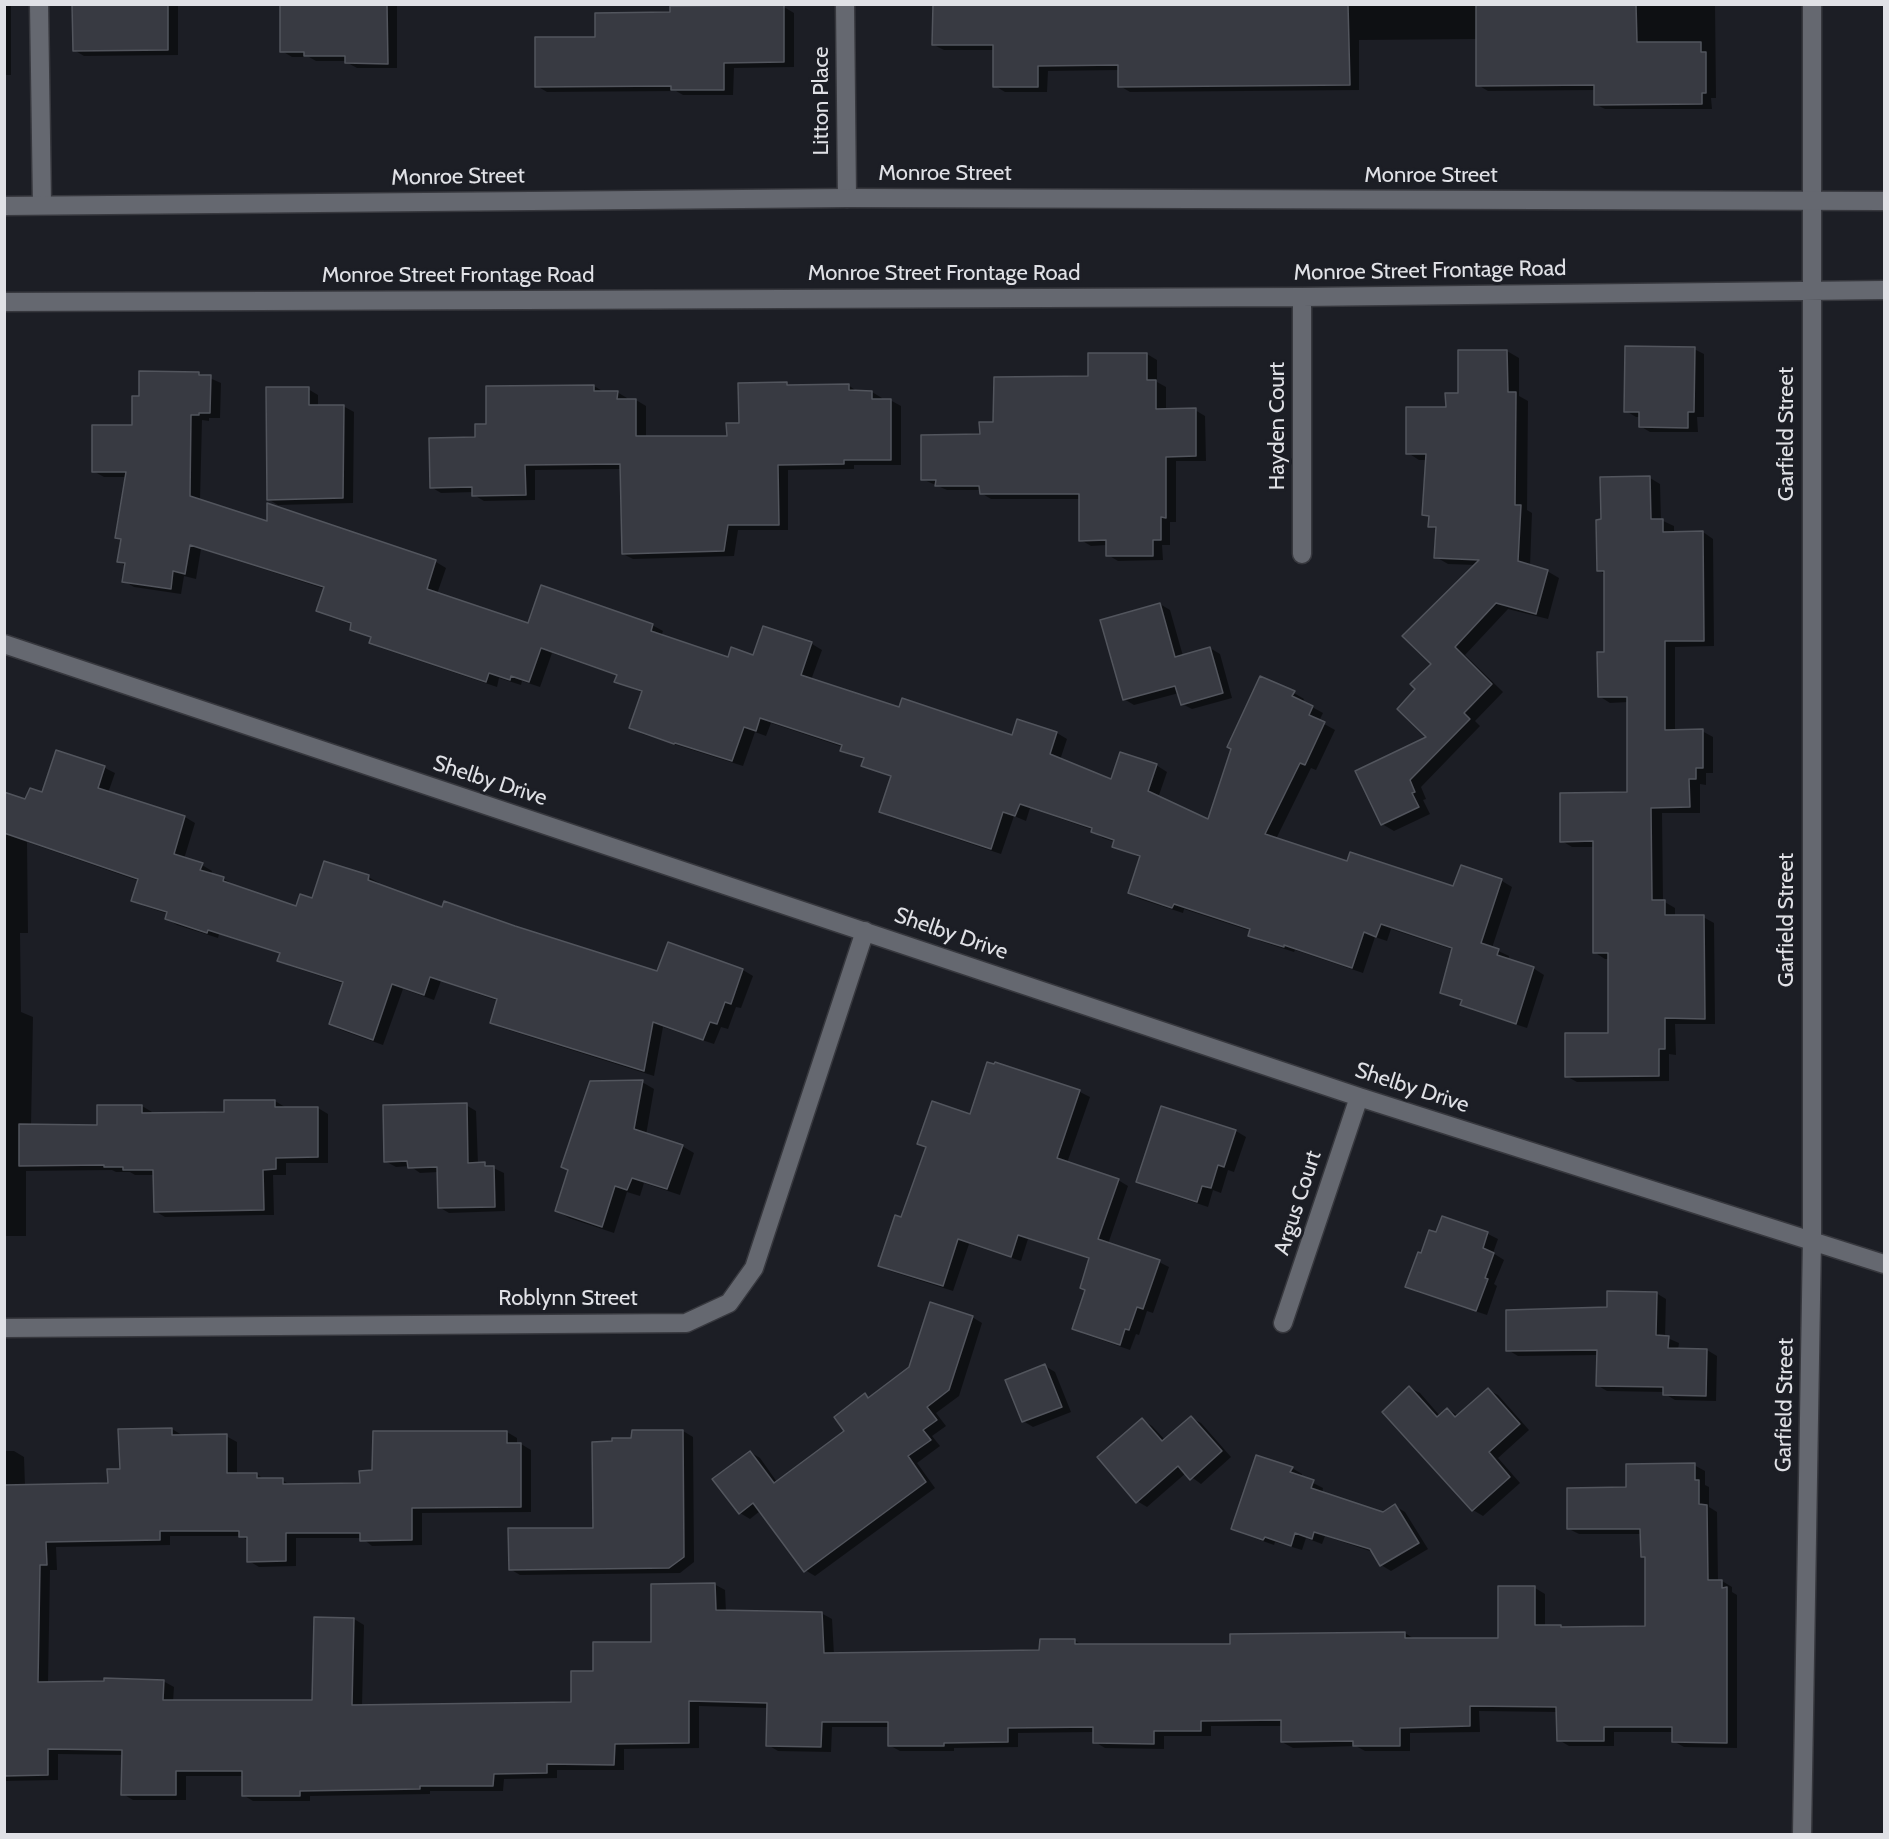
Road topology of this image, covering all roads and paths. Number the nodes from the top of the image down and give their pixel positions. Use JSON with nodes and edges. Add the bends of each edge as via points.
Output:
{"nodes":[{"id":1,"x":39,"y":4,"type":"edge"},
{"id":2,"x":845,"y":4,"type":"edge"},
{"id":3,"x":1812,"y":4,"type":"edge"},
{"id":4,"x":847,"y":198,"type":"junction"},
{"id":5,"x":1884,"y":201,"type":"edge"},
{"id":6,"x":1813,"y":202,"type":"junction"},
{"id":7,"x":42,"y":205,"type":"junction"},
{"id":8,"x":4,"y":206,"type":"edge"},
{"id":9,"x":1884,"y":290,"type":"edge"},
{"id":10,"x":1810,"y":291,"type":"junction"},
{"id":11,"x":1302,"y":297,"type":"junction"},
{"id":12,"x":4,"y":302,"type":"edge"},
{"id":13,"x":1302,"y":554,"type":"dead end"},
{"id":14,"x":4,"y":644,"type":"edge"},
{"id":15,"x":865,"y":931,"type":"junction"},
{"id":16,"x":1359,"y":1097,"type":"junction"},
{"id":17,"x":1812,"y":1240,"type":"junction"},
{"id":18,"x":1884,"y":1264,"type":"edge"},
{"id":19,"x":1283,"y":1323,"type":"dead end"},
{"id":20,"x":4,"y":1328,"type":"edge"},
{"id":21,"x":1802,"y":1834,"type":"edge"}],
"edges":[{"from":1,"to":7,"type":"street"},
{"from":2,"to":4,"type":"street","name":"Litton Place"},
{"from":3,"to":6,"type":"street","name":"Garfield Street"},
{"from":4,"to":6,"type":"street","name":"Monroe Street"},
{"from":4,"to":7,"type":"street","name":"Monroe Street"},
{"from":5,"to":6,"type":"street","name":"Monroe Street"},
{"from":6,"to":10,"type":"street","name":"Garfield Street"},
{"from":7,"to":8,"type":"street","name":"Monroe Street"},
{"from":9,"to":10,"type":"street","name":"Monroe Street Frontage Road"},
{"from":10,"to":11,"type":"street","name":"Monroe Street Frontage Road"},
{"from":10,"to":17,"type":"street","name":"Garfield Street"},
{"from":11,"to":12,"type":"street","name":"Monroe Street Frontage Road"},
{"from":11,"to":13,"type":"street","name":"Hayden Court"},
{"from":14,"to":15,"type":"street","name":"Shelby Drive"},
{"from":15,"to":16,"type":"street","name":"Shelby Drive"},
{"from":15,"to":20,"type":"street","name":"Roblynn Street","via":[[754,1268],[729,1303],[686,1323]]},
{"from":16,"to":17,"type":"street","name":"Shelby Drive"},
{"from":16,"to":19,"type":"street","name":"Argus Court"},
{"from":17,"to":18,"type":"street","name":"Shelby Drive"},
{"from":17,"to":21,"type":"street","name":"Garfield Street"}]}
